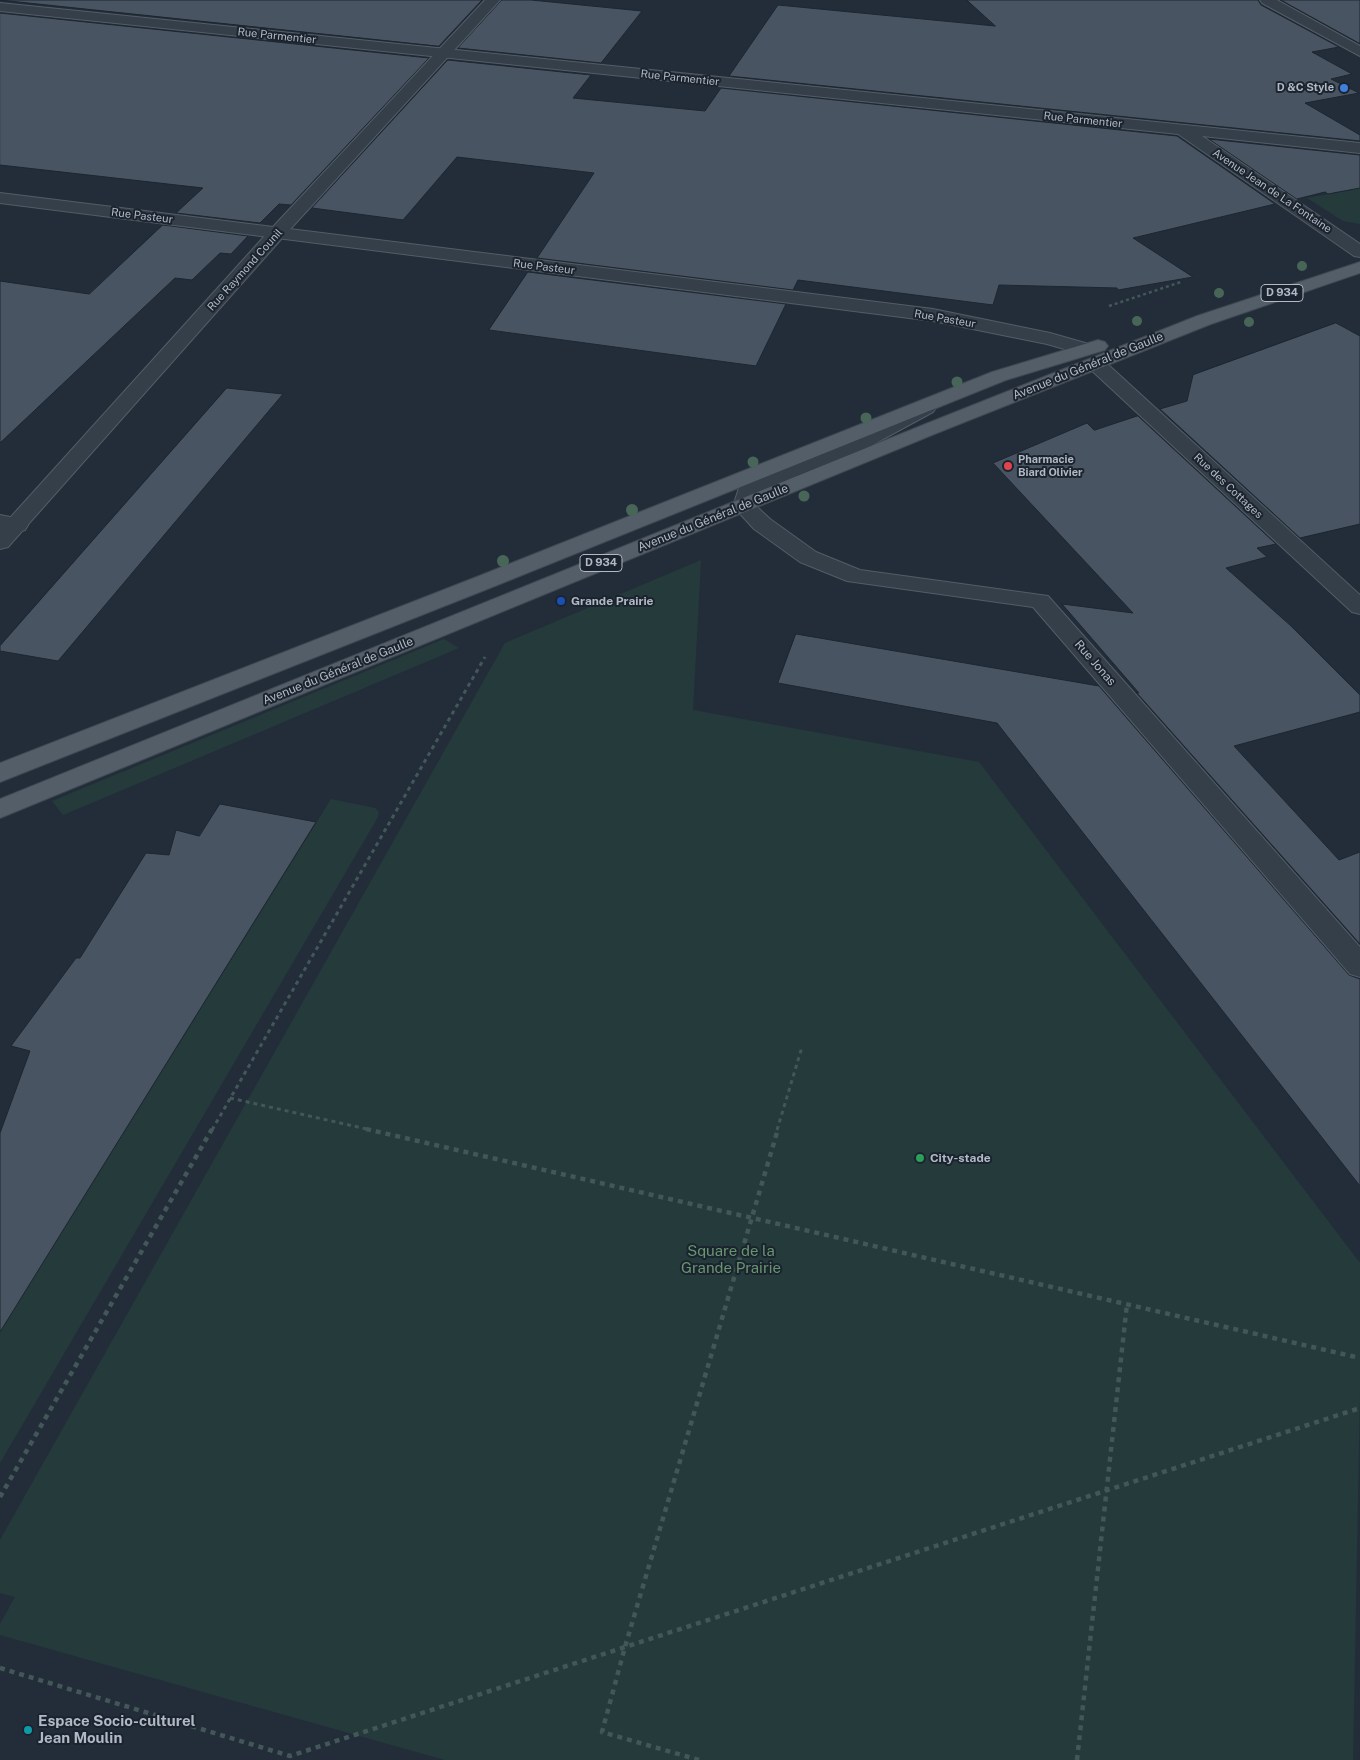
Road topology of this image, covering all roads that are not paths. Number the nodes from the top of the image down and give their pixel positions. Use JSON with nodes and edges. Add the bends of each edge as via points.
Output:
{"nodes":[{"id":1,"x":493,"y":0,"type":"edge"},
{"id":2,"x":1267,"y":0,"type":"edge"},
{"id":3,"x":0,"y":7,"type":"edge"},
{"id":4,"x":1360,"y":52,"type":"edge"},
{"id":5,"x":442,"y":54,"type":"junction"},
{"id":6,"x":1184,"y":130,"type":"junction"},
{"id":7,"x":1360,"y":148,"type":"edge"},
{"id":8,"x":0,"y":198,"type":"edge"},
{"id":9,"x":277,"y":234,"type":"junction"},
{"id":10,"x":1360,"y":252,"type":"edge"},
{"id":11,"x":1360,"y":267,"type":"edge"},
{"id":12,"x":1091,"y":356,"type":"junction"},
{"id":13,"x":948,"y":396,"type":"junction"},
{"id":14,"x":744,"y":506,"type":"junction"},
{"id":15,"x":9,"y":523,"type":"edge"},
{"id":16,"x":0,"y":542,"type":"edge"},
{"id":17,"x":1360,"y":607,"type":"edge"},
{"id":18,"x":0,"y":772,"type":"edge"},
{"id":19,"x":0,"y":809,"type":"edge"},
{"id":20,"x":1360,"y":966,"type":"edge"}],
"edges":[{"from":1,"to":5,"type":"street","name":"Rue Raymond Counil"},
{"from":2,"to":4,"type":"street"},
{"from":3,"to":5,"type":"street","name":"Rue Parmentier"},
{"from":5,"to":6,"type":"street","name":"Rue Parmentier"},
{"from":5,"to":9,"type":"street","name":"Rue Raymond Counil"},
{"from":6,"to":7,"type":"street","name":"Rue Parmentier"},
{"from":6,"to":10,"type":"street","name":"Avenue Jean de La Fontaine"},
{"from":8,"to":9,"type":"street","name":"Rue Pasteur"},
{"from":9,"to":12,"type":"street","name":"Rue Pasteur","via":[[932,315],[1050,339]]},
{"from":9,"to":15,"type":"street","name":"Rue Raymond Counil"},
{"from":11,"to":12,"type":"main road","name":"Avenue du Général de Gaulle","number":"D 934"},
{"from":12,"to":13,"type":"main road","name":"Avenue du Général de Gaulle","number":"D 934","via":[[999,376]]},
{"from":12,"to":14,"type":"main road","name":"Avenue du Général de Gaulle","number":"D 934"},
{"from":12,"to":17,"type":"street","name":"Rue des Cottages"},
{"from":13,"to":14,"type":"street","via":[[854,447],[748,490]]},
{"from":13,"to":18,"type":"main road","name":"Avenue du Général de Gaulle","number":"D 934"},
{"from":14,"to":19,"type":"main road","name":"Avenue du Général de Gaulle","number":"D 934"},
{"from":14,"to":20,"type":"street","name":"Rue Jonas","via":[[762,524],[808,557],[855,576],[1040,601]]},
{"from":15,"to":16,"type":"street","name":"Rue Raymond Counil"}]}
